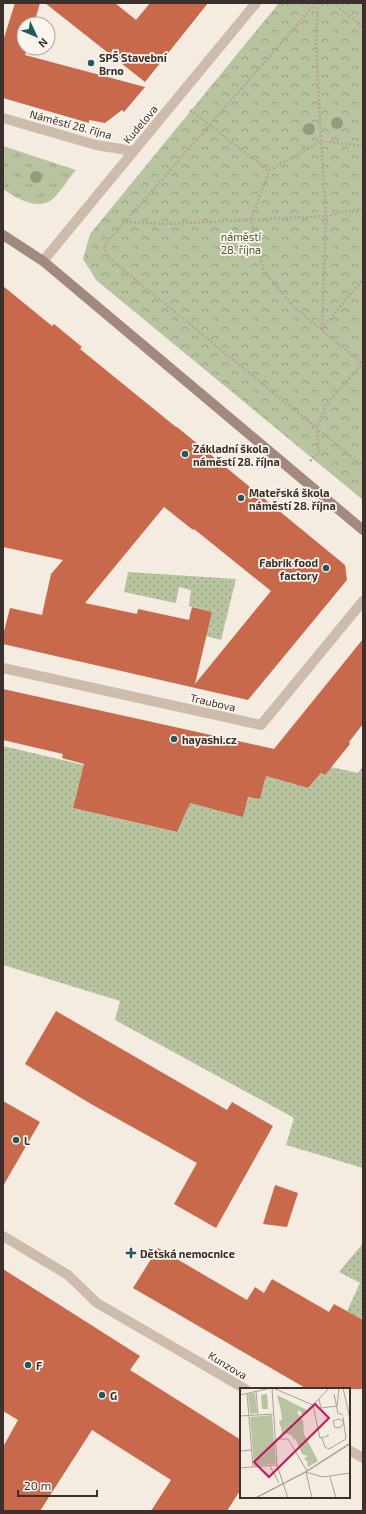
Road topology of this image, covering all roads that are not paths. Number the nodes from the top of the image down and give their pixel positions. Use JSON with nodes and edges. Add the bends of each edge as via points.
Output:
{"nodes":[{"id":1,"x":256,"y":3,"type":"edge"},
{"id":2,"x":3,"y":118,"type":"edge"},
{"id":3,"x":133,"y":151,"type":"junction"},
{"id":4,"x":3,"y":235,"type":"edge"},
{"id":5,"x":43,"y":261,"type":"junction"},
{"id":6,"x":363,"y":530,"type":"edge"},
{"id":7,"x":363,"y":601,"type":"edge"},
{"id":8,"x":3,"y":668,"type":"edge"},
{"id":9,"x":3,"y":1236,"type":"edge"},
{"id":10,"x":243,"y":1388,"type":"edge"},
{"id":11,"x":350,"y":1451,"type":"edge"},
{"id":12,"x":363,"y":1458,"type":"edge"}],
"edges":[{"from":1,"to":3,"type":"street","name":"Kudelova"},
{"from":2,"to":3,"type":"street","name":"Náměstí 28. října","via":[[96,145]]},
{"from":3,"to":5,"type":"street","name":"Kudelova"},
{"from":4,"to":5,"type":"street"},
{"from":5,"to":6,"type":"street"},
{"from":7,"to":8,"type":"street","name":"Traubova","via":[[261,725]]},
{"from":9,"to":10,"type":"street","name":"Kunzova","via":[[68,1275],[97,1303]]},
{"from":11,"to":12,"type":"street"}]}
